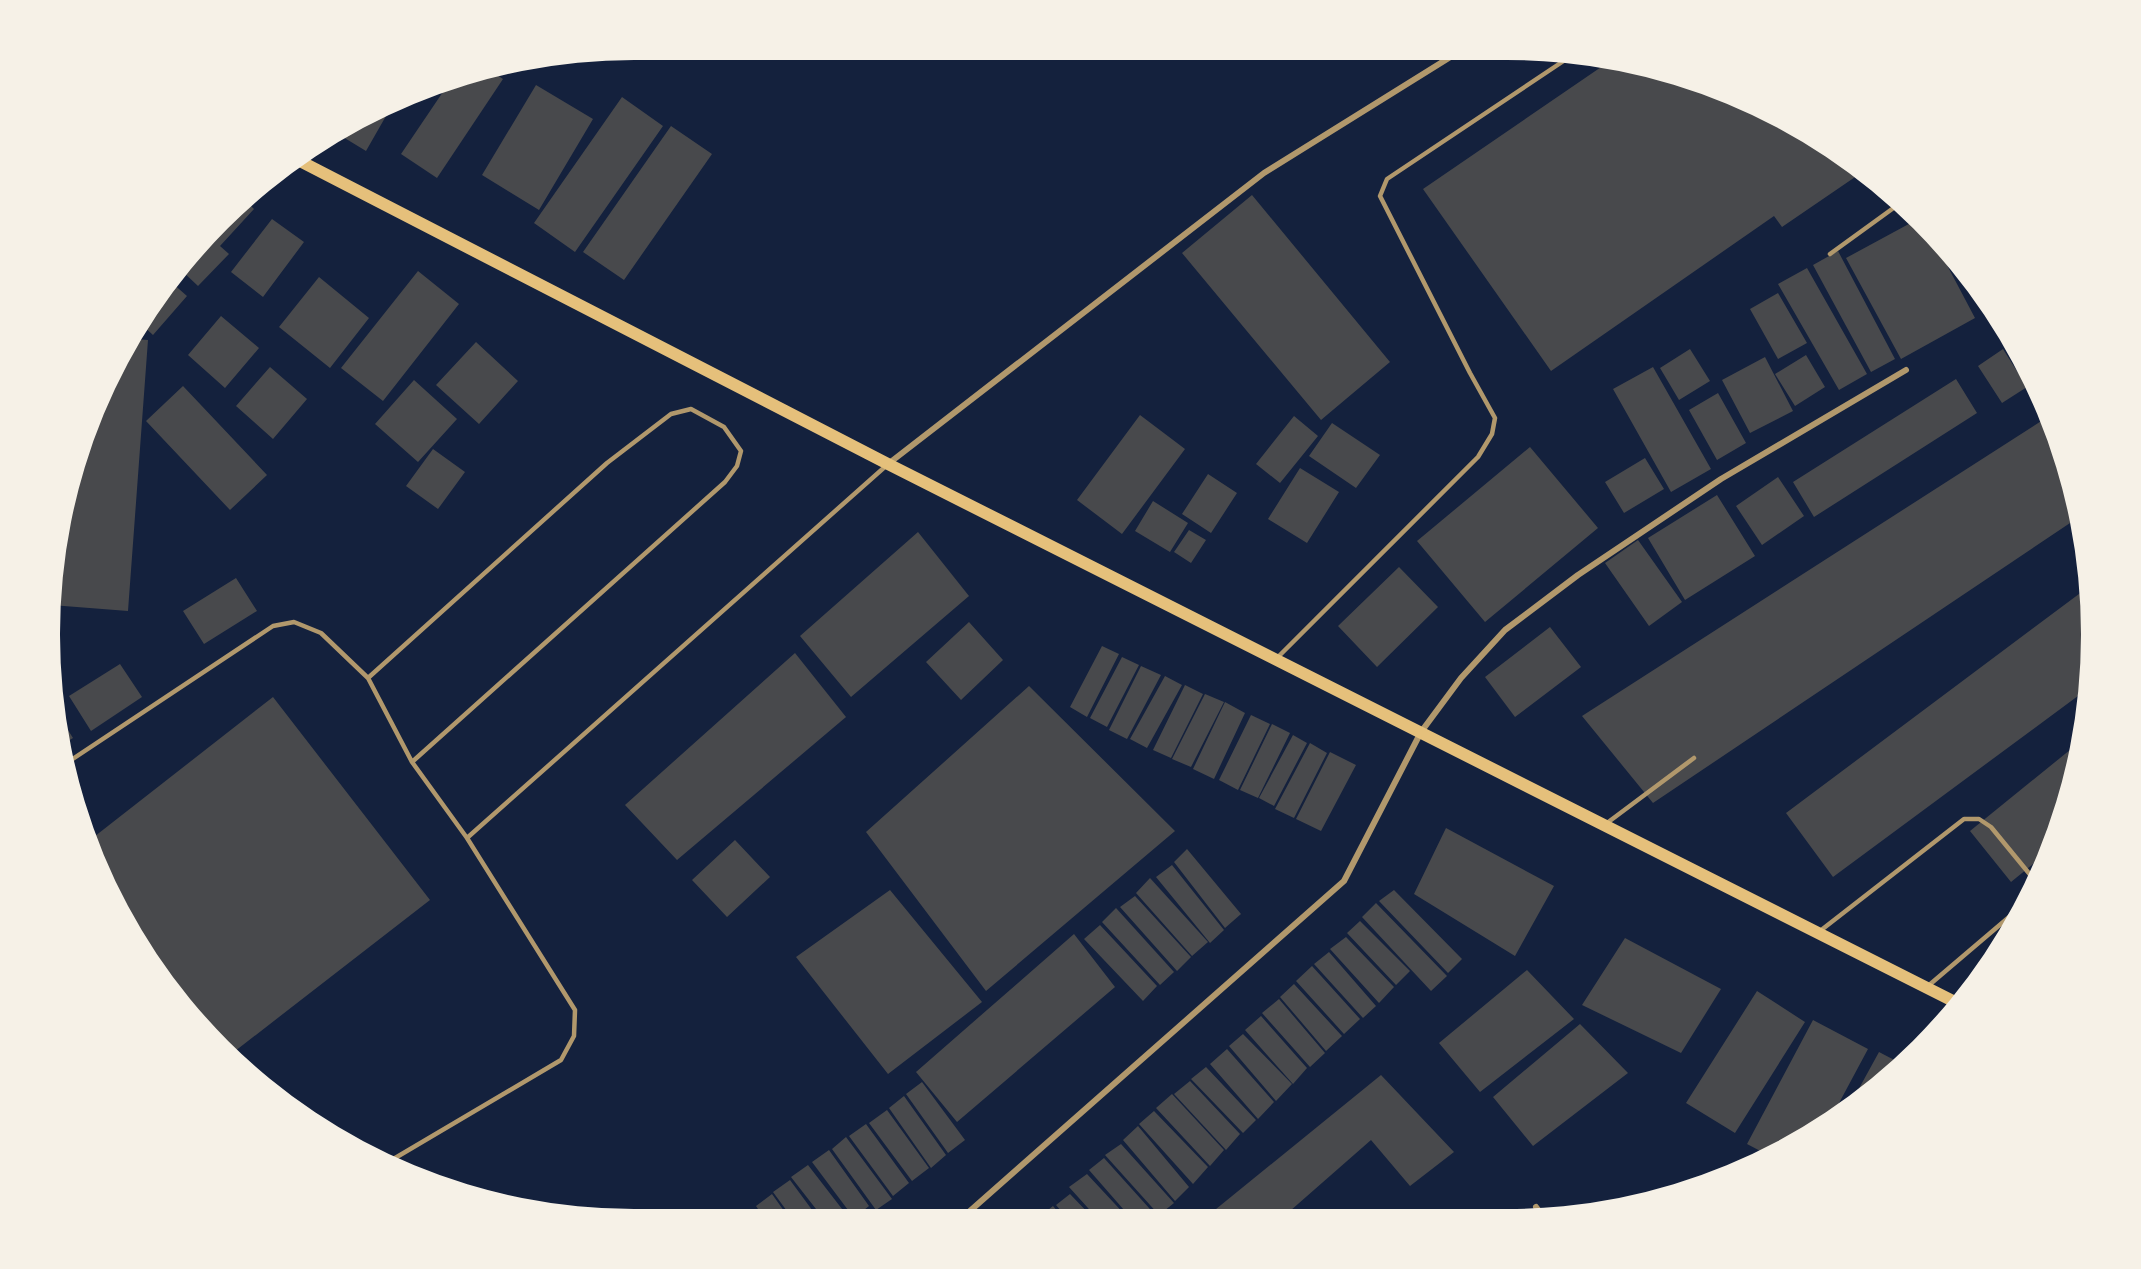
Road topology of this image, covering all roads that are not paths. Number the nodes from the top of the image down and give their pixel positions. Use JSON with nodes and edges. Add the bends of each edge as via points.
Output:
{"nodes":[{"id":1,"x":1446,"y":60,"type":"edge"},
{"id":2,"x":1561,"y":63,"type":"edge"},
{"id":3,"x":306,"y":164,"type":"edge"},
{"id":4,"x":1892,"y":209,"type":"edge"},
{"id":5,"x":1830,"y":254,"type":"dead end"},
{"id":6,"x":1906,"y":370,"type":"dead end"},
{"id":7,"x":888,"y":464,"type":"junction"},
{"id":8,"x":1276,"y":659,"type":"junction"},
{"id":9,"x":368,"y":678,"type":"junction"},
{"id":10,"x":1421,"y":732,"type":"junction"},
{"id":11,"x":74,"y":758,"type":"edge"},
{"id":12,"x":1694,"y":758,"type":"dead end"},
{"id":13,"x":412,"y":762,"type":"junction"},
{"id":14,"x":1604,"y":825,"type":"junction"},
{"id":15,"x":467,"y":838,"type":"junction"},
{"id":16,"x":2029,"y":873,"type":"edge"},
{"id":17,"x":2005,"y":921,"type":"edge"},
{"id":18,"x":1818,"y":932,"type":"junction"},
{"id":19,"x":1926,"y":988,"type":"junction"},
{"id":20,"x":1949,"y":999,"type":"edge"},
{"id":21,"x":397,"y":1157,"type":"edge"},
{"id":22,"x":972,"y":1209,"type":"edge"}],
"edges":[{"from":1,"to":7,"type":"street","via":[[1264,173]]},
{"from":2,"to":8,"type":"lane","via":[[1387,179],[1380,196],[1495,418],[1492,435],[1478,457]]},
{"from":3,"to":7,"type":"main road"},
{"from":4,"to":5,"type":"lane"},
{"from":6,"to":10,"type":"street","via":[[1721,479],[1578,575],[1505,630],[1461,678]]},
{"from":7,"to":8,"type":"main road"},
{"from":7,"to":15,"type":"lane"},
{"from":8,"to":10,"type":"main road"},
{"from":9,"to":11,"type":"lane","via":[[321,633],[294,622],[273,626]]},
{"from":9,"to":13,"type":"lane"},
{"from":9,"to":13,"type":"lane","via":[[607,463],[671,414],[690,409],[724,427],[741,451],[726,482]]},
{"from":10,"to":14,"type":"main road"},
{"from":10,"to":22,"type":"street","via":[[1344,880]]},
{"from":12,"to":14,"type":"lane"},
{"from":13,"to":15,"type":"lane"},
{"from":14,"to":18,"type":"main road"},
{"from":15,"to":21,"type":"lane","via":[[576,1010],[574,1036],[561,1060]]},
{"from":16,"to":18,"type":"lane","via":[[1991,826],[1979,819],[1964,819]]},
{"from":17,"to":19,"type":"lane"},
{"from":18,"to":19,"type":"main road"},
{"from":19,"to":20,"type":"main road"}]}
